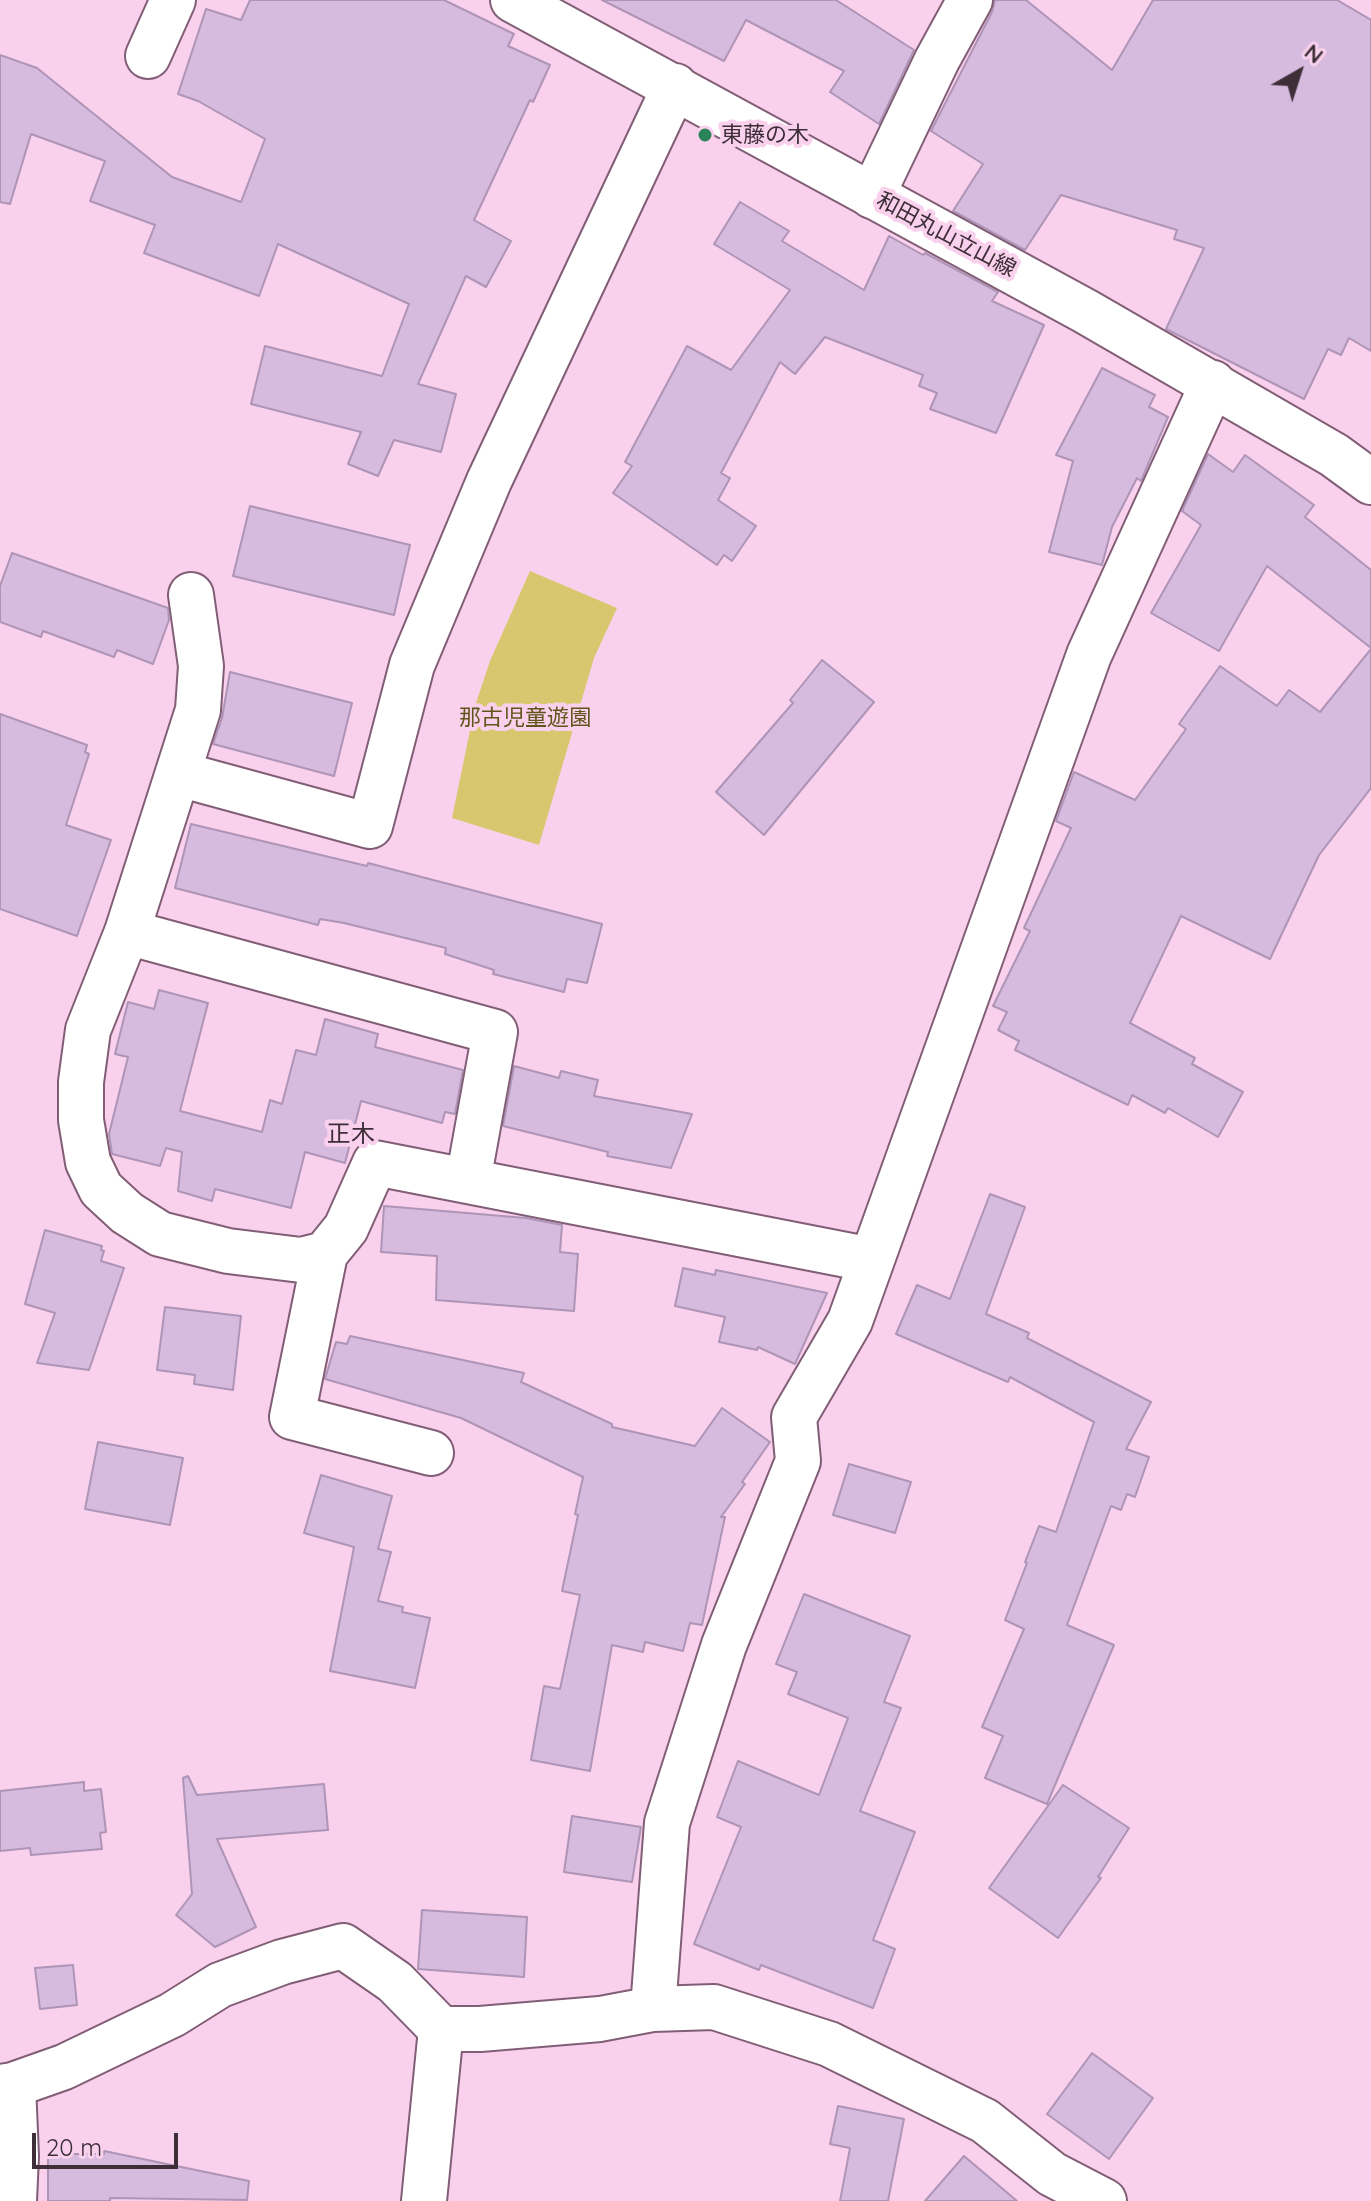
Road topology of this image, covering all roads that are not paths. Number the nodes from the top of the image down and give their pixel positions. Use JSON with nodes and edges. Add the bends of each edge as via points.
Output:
{"nodes":[{"id":1,"x":173,"y":0,"type":"edge"},
{"id":2,"x":513,"y":0,"type":"edge"},
{"id":3,"x":970,"y":0,"type":"edge"},
{"id":4,"x":148,"y":56,"type":"dead end"},
{"id":5,"x":675,"y":86,"type":"junction"},
{"id":6,"x":872,"y":196,"type":"junction"},
{"id":7,"x":1213,"y":383,"type":"junction"},
{"id":8,"x":1371,"y":482,"type":"edge"},
{"id":9,"x":191,"y":595,"type":"dead end"},
{"id":10,"x":179,"y":774,"type":"junction"},
{"id":11,"x":127,"y":932,"type":"junction"},
{"id":12,"x":468,"y":1181,"type":"junction"},
{"id":13,"x":325,"y":1254,"type":"junction"},
{"id":14,"x":872,"y":1260,"type":"junction"},
{"id":15,"x":431,"y":1453,"type":"dead end"},
{"id":16,"x":653,"y":2009,"type":"junction"},
{"id":17,"x":441,"y":2029,"type":"junction"},
{"id":18,"x":7,"y":2086,"type":"edge"},
{"id":19,"x":1040,"y":2188,"type":"edge"},
{"id":20,"x":14,"y":2201,"type":"edge"},
{"id":21,"x":424,"y":2201,"type":"edge"},
{"id":22,"x":1104,"y":2201,"type":"edge"}],
"edges":[{"from":1,"to":4,"type":"street"},
{"from":2,"to":5,"type":"street","name":"和田丸山立山線"},
{"from":3,"to":6,"type":"street"},
{"from":5,"to":6,"type":"street","name":"和田丸山立山線"},
{"from":5,"to":10,"type":"street","via":[[489,481],[412,665],[370,826]]},
{"from":6,"to":7,"type":"street","name":"和田丸山立山線"},
{"from":7,"to":8,"type":"street","name":"和田丸山立山線"},
{"from":7,"to":14,"type":"street","via":[[1089,655]]},
{"from":9,"to":10,"type":"street","via":[[201,666],[198,710]]},
{"from":10,"to":11,"type":"street"},
{"from":11,"to":12,"type":"street","via":[[495,1032]]},
{"from":11,"to":13,"type":"street","via":[[88,1030],[81,1082],[88,1162],[101,1189],[160,1234],[242,1253],[301,1260]]},
{"from":12,"to":13,"type":"street","via":[[375,1163],[346,1228]]},
{"from":12,"to":14,"type":"street"},
{"from":13,"to":15,"type":"street","via":[[292,1417]]},
{"from":14,"to":16,"type":"street","via":[[850,1321],[794,1417],[798,1461],[724,1645],[667,1823]]},
{"from":16,"to":17,"type":"street","via":[[600,2019]]},
{"from":16,"to":19,"type":"street","via":[[714,2007],[829,2044],[985,2121]]},
{"from":17,"to":18,"type":"street","via":[[395,1982],[343,1946],[220,1985],[172,2015],[64,2067]]},
{"from":17,"to":21,"type":"street"},
{"from":18,"to":20,"type":"street","via":[[16,2156]]},
{"from":19,"to":22,"type":"street"}]}
